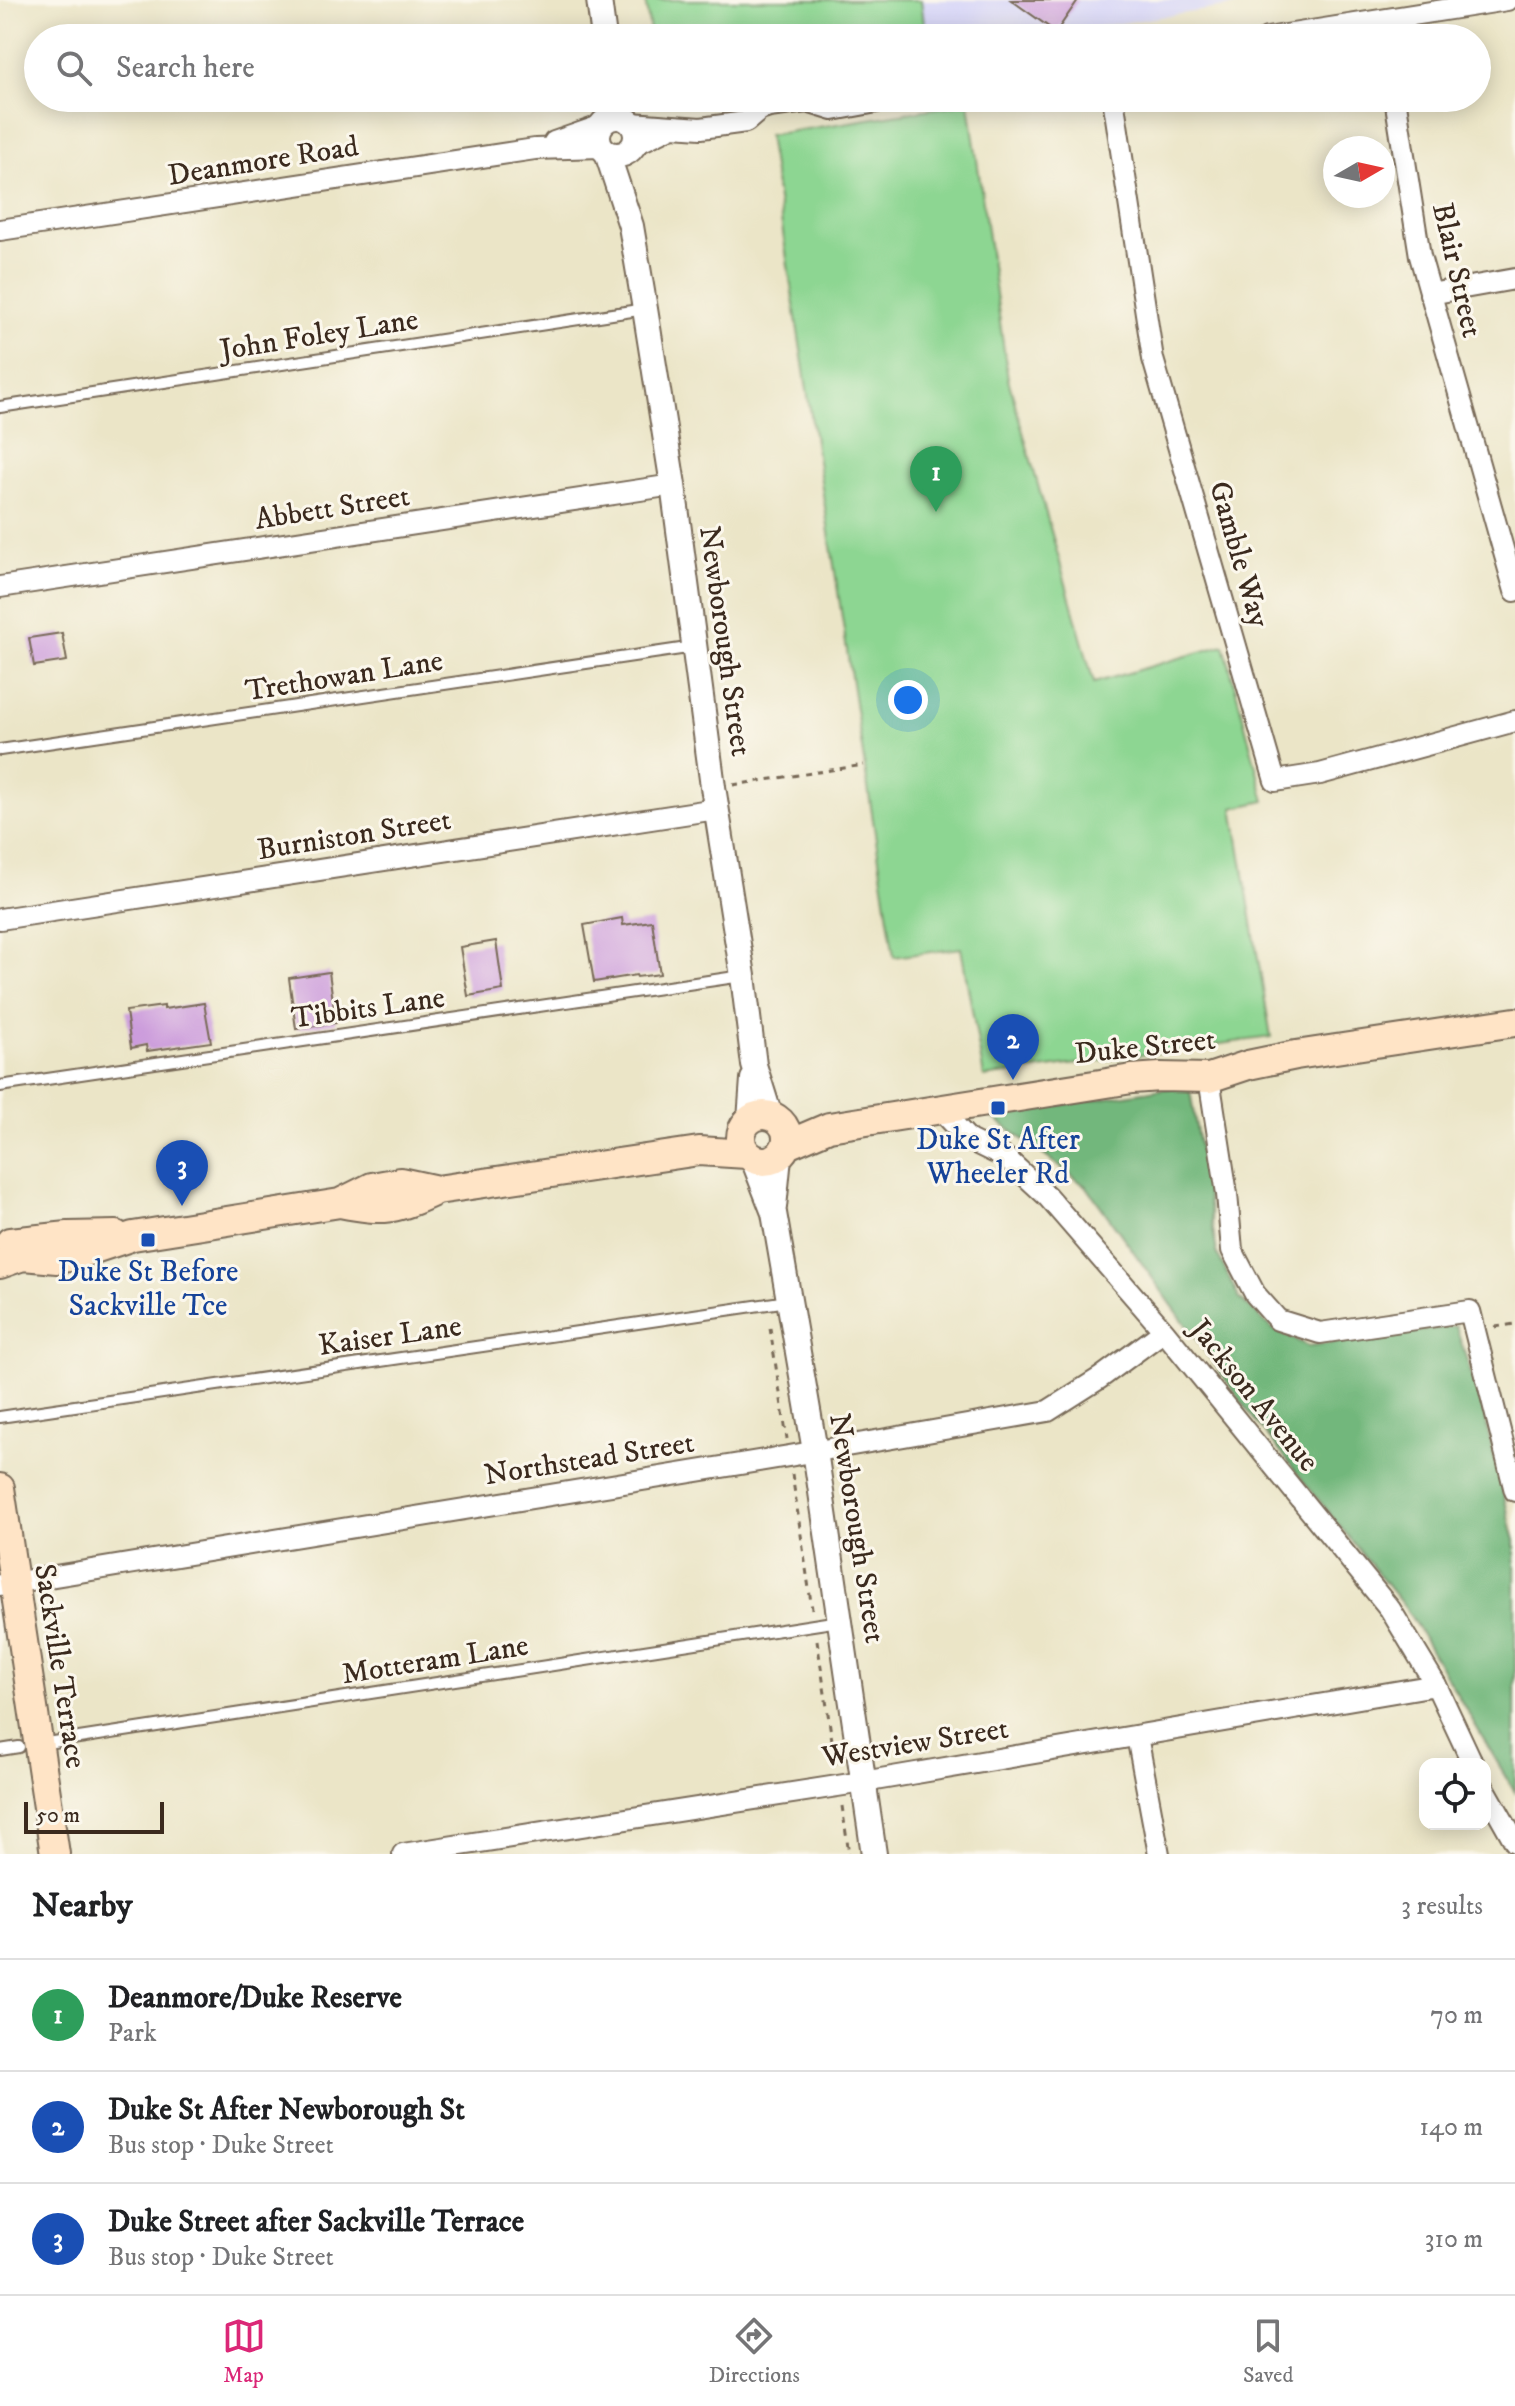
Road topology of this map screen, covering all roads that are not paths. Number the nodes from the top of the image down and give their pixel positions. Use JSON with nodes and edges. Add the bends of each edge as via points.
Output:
{"nodes":[{"id":1,"x":599,"y":0,"type":"edge"},
{"id":2,"x":1504,"y":0,"type":"edge"},
{"id":3,"x":602,"y":24,"type":"edge"},
{"id":4,"x":1405,"y":24,"type":"edge"},
{"id":5,"x":758,"y":112,"type":"edge"},
{"id":6,"x":1115,"y":112,"type":"edge"},
{"id":7,"x":1397,"y":112,"type":"edge"},
{"id":8,"x":615,"y":128,"type":"edge"},
{"id":9,"x":0,"y":230,"type":"edge"},
{"id":10,"x":1515,"y":279,"type":"edge"},
{"id":11,"x":1430,"y":294,"type":"junction"},
{"id":12,"x":645,"y":309,"type":"junction"},
{"id":13,"x":0,"y":407,"type":"edge"},
{"id":14,"x":673,"y":485,"type":"junction"},
{"id":15,"x":0,"y":587,"type":"edge"},
{"id":16,"x":1515,"y":591,"type":"edge"},
{"id":17,"x":695,"y":647,"type":"junction"},
{"id":18,"x":1515,"y":721,"type":"edge"},
{"id":19,"x":0,"y":750,"type":"edge"},
{"id":20,"x":715,"y":798,"type":"junction"},
{"id":21,"x":0,"y":919,"type":"edge"},
{"id":22,"x":743,"y":976,"type":"junction"},
{"id":23,"x":1515,"y":1022,"type":"edge"},
{"id":24,"x":1209,"y":1078,"type":"junction"},
{"id":25,"x":0,"y":1086,"type":"edge"},
{"id":26,"x":939,"y":1108,"type":"junction"},
{"id":27,"x":764,"y":1138,"type":"junction"},
{"id":28,"x":133,"y":1236,"type":"junction"},
{"id":29,"x":0,"y":1243,"type":"edge"},
{"id":30,"x":0,"y":1264,"type":"edge"},
{"id":31,"x":777,"y":1302,"type":"junction"},
{"id":32,"x":1164,"y":1331,"type":"junction"},
{"id":33,"x":0,"y":1417,"type":"edge"},
{"id":34,"x":815,"y":1451,"type":"junction"},
{"id":35,"x":0,"y":1488,"type":"edge"},
{"id":36,"x":1515,"y":1491,"type":"edge"},
{"id":37,"x":7,"y":1584,"type":"edge"},
{"id":38,"x":0,"y":1611,"type":"edge"},
{"id":39,"x":840,"y":1620,"type":"junction"},
{"id":40,"x":1436,"y":1685,"type":"junction"},
{"id":41,"x":1137,"y":1736,"type":"junction"},
{"id":42,"x":19,"y":1747,"type":"edge"},
{"id":43,"x":1470,"y":1758,"type":"edge"},
{"id":44,"x":863,"y":1782,"type":"junction"},
{"id":45,"x":1491,"y":1800,"type":"edge"},
{"id":46,"x":1515,"y":1842,"type":"edge"},
{"id":47,"x":36,"y":1854,"type":"edge"},
{"id":48,"x":55,"y":1854,"type":"edge"},
{"id":49,"x":403,"y":1854,"type":"edge"},
{"id":50,"x":874,"y":1854,"type":"edge"},
{"id":51,"x":1159,"y":1854,"type":"edge"}],
"edges":[{"from":1,"to":3,"type":"street"},
{"from":2,"to":4,"type":"street"},
{"from":5,"to":8,"type":"street","via":[[746,122],[701,128]]},
{"from":6,"to":18,"type":"street","name":"Gamble Way","via":[[1153,359],[1275,781],[1320,774]]},
{"from":7,"to":11,"type":"street","name":"Blair Street"},
{"from":8,"to":9,"type":"street","name":"Deanmore Road","via":[[535,149]]},
{"from":8,"to":12,"type":"street","name":"Newborough Street"},
{"from":10,"to":11,"type":"street"},
{"from":11,"to":16,"type":"street","name":"Blair Street"},
{"from":12,"to":13,"type":"lane","name":"John Foley Lane"},
{"from":12,"to":14,"type":"street","name":"Newborough Street"},
{"from":14,"to":15,"type":"street","name":"Abbett Street"},
{"from":14,"to":17,"type":"street","name":"Newborough Street"},
{"from":17,"to":19,"type":"lane","name":"Trethowan Lane"},
{"from":17,"to":20,"type":"street","name":"Newborough Street"},
{"from":20,"to":21,"type":"street","name":"Burniston Street"},
{"from":20,"to":22,"type":"street","name":"Newborough Street"},
{"from":22,"to":25,"type":"lane","name":"Tibbits Lane"},
{"from":22,"to":27,"type":"street","name":"Newborough Street"},
{"from":23,"to":24,"type":"main road","name":"Duke Street","via":[[1296,1055]]},
{"from":24,"to":26,"type":"main road","name":"Duke Street","via":[[1132,1079]]},
{"from":24,"to":36,"type":"street","via":[[1232,1250],[1255,1294],[1278,1320],[1320,1333],[1470,1311]]},
{"from":26,"to":27,"type":"main road","name":"Duke Street"},
{"from":26,"to":32,"type":"street","name":"Jackson Avenue","via":[[969,1140],[1006,1158],[1047,1196]]},
{"from":27,"to":28,"type":"main road","name":"Duke Street","via":[[437,1190],[400,1182],[372,1187],[340,1203]]},
{"from":27,"to":31,"type":"street","name":"Newborough Street","via":[[774,1213]]},
{"from":28,"to":29,"type":"main road","name":"Duke Street"},
{"from":28,"to":30,"type":"main road","name":"Duke Street","via":[[70,1257],[23,1256]]},
{"from":31,"to":33,"type":"lane","name":"Kaiser Lane"},
{"from":31,"to":34,"type":"street","name":"Newborough Street"},
{"from":32,"to":34,"type":"street","name":"Northstead Street","via":[[1048,1411]]},
{"from":32,"to":40,"type":"street","name":"Jackson Avenue","via":[[1390,1609]]},
{"from":34,"to":37,"type":"street","name":"Northstead Street"},
{"from":34,"to":39,"type":"street","name":"Newborough Street"},
{"from":35,"to":37,"type":"main road","name":"Sackville Terrace"},
{"from":37,"to":42,"type":"main road","name":"Sackville Terrace"},
{"from":38,"to":42,"type":"main road","name":"Sackville Terrace"},
{"from":39,"to":42,"type":"lane","name":"Motteram Lane"},
{"from":39,"to":44,"type":"street","name":"Newborough Street"},
{"from":40,"to":41,"type":"street","name":"Westview Street"},
{"from":40,"to":43,"type":"street","name":"Jackson Avenue"},
{"from":41,"to":44,"type":"street","name":"Westview Street"},
{"from":41,"to":51,"type":"street"},
{"from":42,"to":47,"type":"main road","name":"Sackville Terrace"},
{"from":42,"to":48,"type":"main road","name":"Sackville Terrace"},
{"from":44,"to":49,"type":"street","name":"Westview Street"},
{"from":44,"to":50,"type":"street","name":"Newborough Street"},
{"from":45,"to":46,"type":"street"}]}
